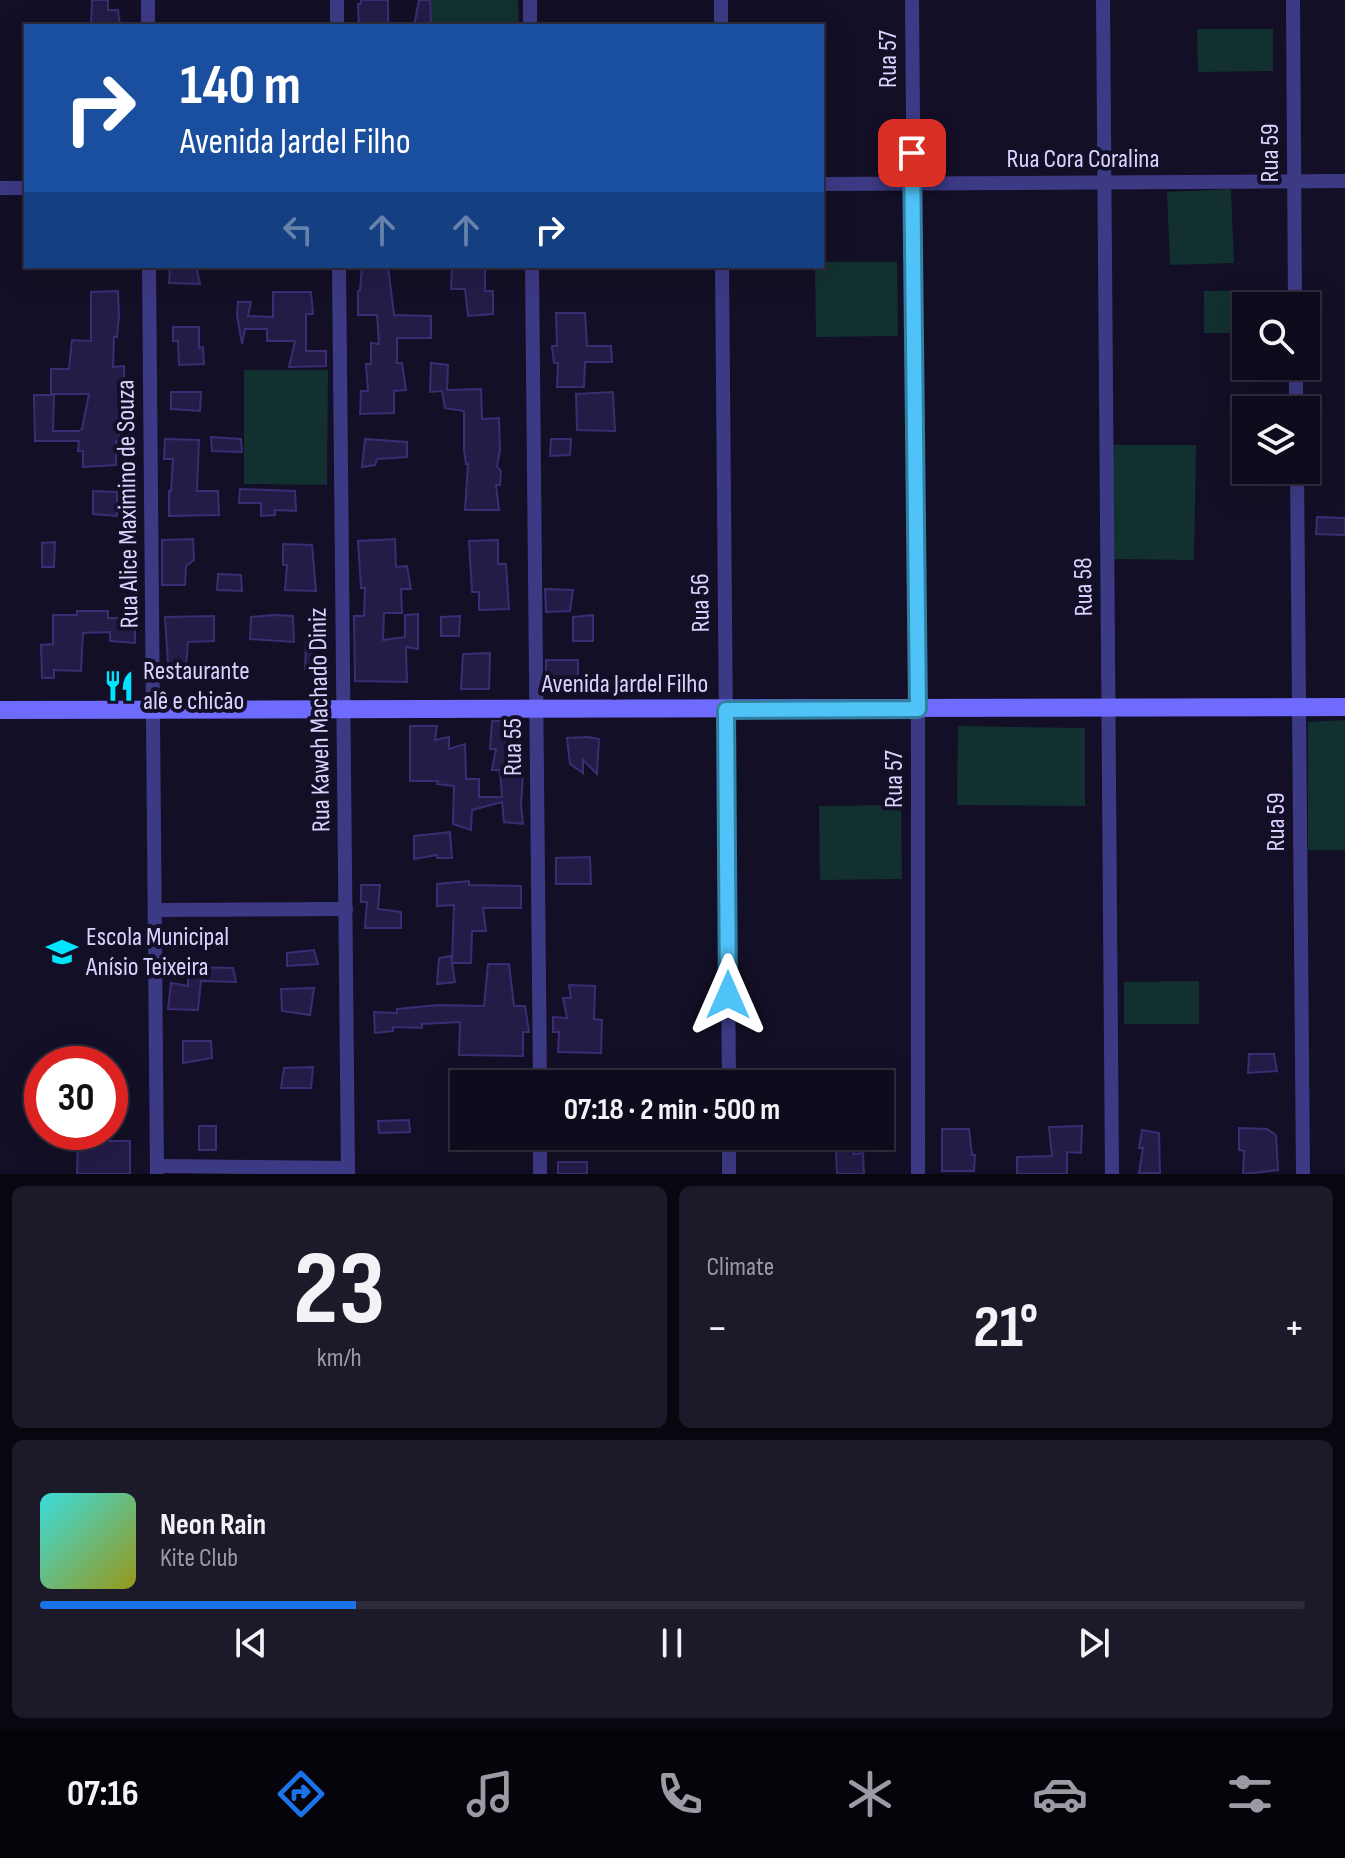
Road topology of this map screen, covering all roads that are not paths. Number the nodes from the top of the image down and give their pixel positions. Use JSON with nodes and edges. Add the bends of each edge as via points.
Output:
{"nodes":[{"id":1,"x":148,"y":0,"type":"edge"},
{"id":2,"x":337,"y":0,"type":"edge"},
{"id":3,"x":530,"y":0,"type":"edge"},
{"id":4,"x":721,"y":0,"type":"edge"},
{"id":5,"x":912,"y":0,"type":"edge"},
{"id":6,"x":1103,"y":0,"type":"edge"},
{"id":7,"x":1293,"y":0,"type":"edge"},
{"id":8,"x":148,"y":24,"type":"edge"},
{"id":9,"x":337,"y":24,"type":"edge"},
{"id":10,"x":530,"y":24,"type":"edge"},
{"id":11,"x":721,"y":24,"type":"edge"},
{"id":12,"x":1294,"y":181,"type":"junction"},
{"id":13,"x":1345,"y":181,"type":"edge"},
{"id":14,"x":1104,"y":182,"type":"junction"},
{"id":15,"x":913,"y":183,"type":"junction"},
{"id":16,"x":824,"y":184,"type":"edge"},
{"id":17,"x":0,"y":188,"type":"edge"},
{"id":18,"x":24,"y":188,"type":"edge"},
{"id":19,"x":149,"y":268,"type":"edge"},
{"id":20,"x":339,"y":268,"type":"edge"},
{"id":21,"x":532,"y":268,"type":"edge"},
{"id":22,"x":722,"y":268,"type":"edge"},
{"id":23,"x":1295,"y":292,"type":"edge"},
{"id":24,"x":1297,"y":484,"type":"edge"},
{"id":25,"x":1109,"y":707,"type":"junction"},
{"id":26,"x":1345,"y":707,"type":"edge"},
{"id":27,"x":344,"y":708,"type":"junction"},
{"id":28,"x":1299,"y":708,"type":"junction"},
{"id":29,"x":918,"y":709,"type":"junction"},
{"id":30,"x":0,"y":710,"type":"edge"},
{"id":31,"x":154,"y":710,"type":"junction"},
{"id":32,"x":537,"y":710,"type":"junction"},
{"id":33,"x":726,"y":710,"type":"junction"},
{"id":34,"x":346,"y":909,"type":"junction"},
{"id":35,"x":155,"y":910,"type":"junction"},
{"id":36,"x":540,"y":1070,"type":"edge"},
{"id":37,"x":729,"y":1070,"type":"edge"},
{"id":38,"x":540,"y":1150,"type":"edge"},
{"id":39,"x":729,"y":1150,"type":"edge"},
{"id":40,"x":158,"y":1170,"type":"edge"},
{"id":41,"x":348,"y":1171,"type":"edge"},
{"id":42,"x":540,"y":1174,"type":"edge"},
{"id":43,"x":729,"y":1174,"type":"edge"},
{"id":44,"x":918,"y":1174,"type":"edge"},
{"id":45,"x":1112,"y":1174,"type":"edge"},
{"id":46,"x":1303,"y":1174,"type":"edge"}],
"edges":[{"from":1,"to":8,"type":"street"},
{"from":2,"to":9,"type":"street"},
{"from":3,"to":10,"type":"street"},
{"from":4,"to":11,"type":"street"},
{"from":5,"to":15,"type":"street","name":"Rua 57"},
{"from":6,"to":14,"type":"street","name":"Rua 58"},
{"from":7,"to":12,"type":"street","name":"Rua 59"},
{"from":12,"to":13,"type":"street","name":"Rua Cora Coralina"},
{"from":12,"to":14,"type":"street","name":"Rua Cora Coralina"},
{"from":12,"to":23,"type":"street","name":"Rua 59"},
{"from":14,"to":15,"type":"street","name":"Rua Cora Coralina"},
{"from":14,"to":25,"type":"street","name":"Rua 58"},
{"from":15,"to":16,"type":"street","name":"Rua Cora Coralina"},
{"from":15,"to":29,"type":"street","name":"Rua 57"},
{"from":17,"to":18,"type":"street"},
{"from":19,"to":31,"type":"street","name":"Rua Alice Maximino de Souza"},
{"from":20,"to":27,"type":"street","name":"Rua Kaweh Machado Diniz"},
{"from":21,"to":32,"type":"street","name":"Rua 55"},
{"from":22,"to":33,"type":"street","name":"Rua 56"},
{"from":24,"to":28,"type":"street","name":"Rua 59"},
{"from":25,"to":28,"type":"main road","name":"Avenida Jardel Filho"},
{"from":25,"to":29,"type":"main road","name":"Avenida Jardel Filho"},
{"from":25,"to":45,"type":"street","name":"Rua 58"},
{"from":26,"to":28,"type":"main road","name":"Avenida Jardel Filho"},
{"from":27,"to":31,"type":"main road","name":"Avenida Jardel Filho"},
{"from":27,"to":32,"type":"main road","name":"Avenida Jardel Filho"},
{"from":27,"to":34,"type":"street","name":"Rua Kaweh Machado Diniz"},
{"from":28,"to":46,"type":"street","name":"Rua 59"},
{"from":29,"to":33,"type":"main road","name":"Avenida Jardel Filho"},
{"from":29,"to":44,"type":"street","name":"Rua 57"},
{"from":30,"to":31,"type":"main road","name":"Avenida Jardel Filho"},
{"from":31,"to":35,"type":"street","name":"Rua Alice Maximino de Souza"},
{"from":32,"to":33,"type":"main road","name":"Avenida Jardel Filho"},
{"from":32,"to":36,"type":"street","name":"Rua 55"},
{"from":33,"to":37,"type":"street","name":"Rua 56"},
{"from":34,"to":35,"type":"street"},
{"from":34,"to":41,"type":"street","name":"Rua Kaweh Machado Diniz"},
{"from":35,"to":40,"type":"street","name":"Rua Alice Maximino de Souza"},
{"from":38,"to":42,"type":"street"},
{"from":39,"to":43,"type":"street"},
{"from":40,"to":41,"type":"street"}]}
